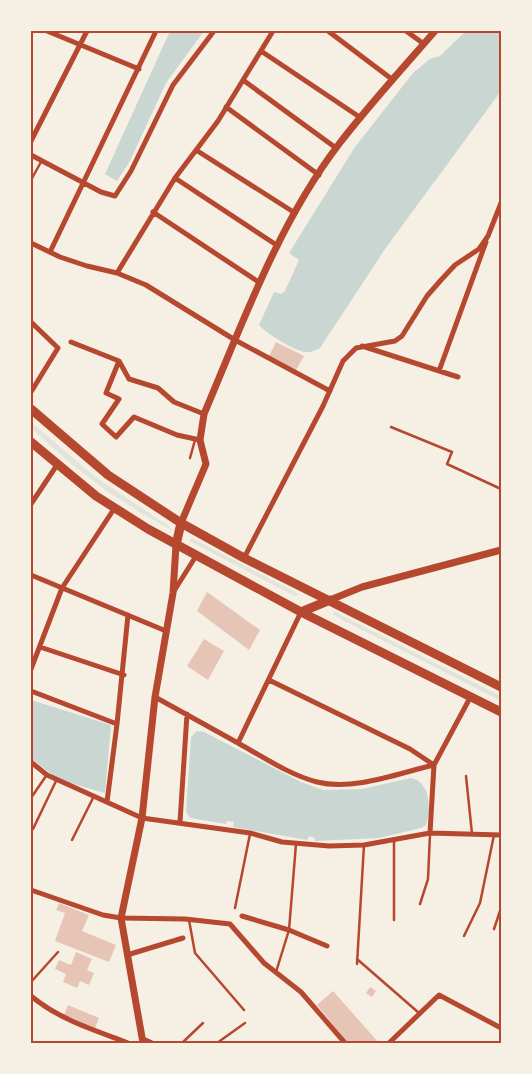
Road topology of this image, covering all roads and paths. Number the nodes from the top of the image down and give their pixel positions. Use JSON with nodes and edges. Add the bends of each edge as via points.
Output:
{"nodes":[{"id":1,"x":46,"y":31,"type":"edge"},
{"id":2,"x":87,"y":31,"type":"edge"},
{"id":3,"x":156,"y":31,"type":"edge"},
{"id":4,"x":214,"y":31,"type":"edge"},
{"id":5,"x":273,"y":31,"type":"edge"},
{"id":6,"x":328,"y":31,"type":"edge"},
{"id":7,"x":406,"y":31,"type":"edge"},
{"id":8,"x":435,"y":31,"type":"edge"},
{"id":9,"x":424,"y":44,"type":"junction"},
{"id":10,"x":81,"y":45,"type":"junction"},
{"id":11,"x":261,"y":51,"type":"junction"},
{"id":12,"x":139,"y":69,"type":"junction"},
{"id":13,"x":243,"y":80,"type":"junction"},
{"id":14,"x":393,"y":80,"type":"junction"},
{"id":15,"x":226,"y":107,"type":"junction"},
{"id":16,"x":361,"y":118,"type":"junction"},
{"id":17,"x":31,"y":141,"type":"edge"},
{"id":18,"x":336,"y":148,"type":"junction"},
{"id":19,"x":196,"y":150,"type":"junction"},
{"id":20,"x":31,"y":155,"type":"edge"},
{"id":21,"x":42,"y":160,"type":"junction"},
{"id":22,"x":319,"y":175,"type":"junction"},
{"id":23,"x":175,"y":178,"type":"junction"},
{"id":24,"x":31,"y":180,"type":"edge"},
{"id":25,"x":84,"y":183,"type":"junction"},
{"id":26,"x":501,"y":203,"type":"edge"},
{"id":27,"x":153,"y":212,"type":"junction"},
{"id":28,"x":295,"y":213,"type":"junction"},
{"id":29,"x":488,"y":236,"type":"junction"},
{"id":30,"x":31,"y":242,"type":"edge"},
{"id":31,"x":278,"y":246,"type":"junction"},
{"id":32,"x":50,"y":252,"type":"junction"},
{"id":33,"x":117,"y":273,"type":"junction"},
{"id":34,"x":260,"y":283,"type":"junction"},
{"id":35,"x":31,"y":322,"type":"edge"},
{"id":36,"x":235,"y":340,"type":"junction"},
{"id":37,"x":71,"y":342,"type":"dead end"},
{"id":38,"x":361,"y":346,"type":"junction"},
{"id":39,"x":119,"y":361,"type":"junction"},
{"id":40,"x":439,"y":371,"type":"junction"},
{"id":41,"x":458,"y":377,"type":"dead end"},
{"id":42,"x":330,"y":391,"type":"junction"},
{"id":43,"x":31,"y":392,"type":"edge"},
{"id":44,"x":31,"y":410,"type":"edge"},
{"id":45,"x":204,"y":414,"type":"junction"},
{"id":46,"x":390,"y":427,"type":"dead end"},
{"id":47,"x":198,"y":440,"type":"junction"},
{"id":48,"x":31,"y":442,"type":"edge"},
{"id":49,"x":190,"y":458,"type":"dead end"},
{"id":50,"x":57,"y":465,"type":"junction"},
{"id":51,"x":501,"y":489,"type":"edge"},
{"id":52,"x":31,"y":504,"type":"edge"},
{"id":53,"x":114,"y":509,"type":"junction"},
{"id":54,"x":181,"y":523,"type":"junction"},
{"id":55,"x":176,"y":545,"type":"junction"},
{"id":56,"x":501,"y":550,"type":"edge"},
{"id":57,"x":196,"y":556,"type":"junction"},
{"id":58,"x":244,"y":558,"type":"junction"},
{"id":59,"x":31,"y":575,"type":"edge"},
{"id":60,"x":62,"y":588,"type":"junction"},
{"id":61,"x":173,"y":593,"type":"junction"},
{"id":62,"x":330,"y":600,"type":"junction"},
{"id":63,"x":301,"y":612,"type":"junction"},
{"id":64,"x":128,"y":615,"type":"junction"},
{"id":65,"x":166,"y":631,"type":"junction"},
{"id":66,"x":40,"y":647,"type":"junction"},
{"id":67,"x":31,"y":669,"type":"edge"},
{"id":68,"x":124,"y":675,"type":"junction"},
{"id":69,"x":269,"y":680,"type":"junction"},
{"id":70,"x":501,"y":687,"type":"edge"},
{"id":71,"x":31,"y":691,"type":"edge"},
{"id":72,"x":471,"y":696,"type":"junction"},
{"id":73,"x":155,"y":697,"type":"junction"},
{"id":74,"x":501,"y":712,"type":"edge"},
{"id":75,"x":187,"y":714,"type":"junction"},
{"id":76,"x":117,"y":724,"type":"junction"},
{"id":77,"x":238,"y":743,"type":"junction"},
{"id":78,"x":31,"y":762,"type":"edge"},
{"id":79,"x":434,"y":765,"type":"junction"},
{"id":80,"x":47,"y":775,"type":"junction"},
{"id":81,"x":466,"y":776,"type":"dead end"},
{"id":82,"x":57,"y":779,"type":"junction"},
{"id":83,"x":94,"y":796,"type":"junction"},
{"id":84,"x":31,"y":798,"type":"edge"},
{"id":85,"x":107,"y":802,"type":"junction"},
{"id":86,"x":142,"y":818,"type":"junction"},
{"id":87,"x":180,"y":822,"type":"junction"},
{"id":88,"x":31,"y":828,"type":"edge"},
{"id":89,"x":250,"y":833,"type":"junction"},
{"id":90,"x":430,"y":833,"type":"junction"},
{"id":91,"x":472,"y":834,"type":"junction"},
{"id":92,"x":494,"y":834,"type":"junction"},
{"id":93,"x":501,"y":835,"type":"edge"},
{"id":94,"x":72,"y":840,"type":"dead end"},
{"id":95,"x":394,"y":840,"type":"junction"},
{"id":96,"x":296,"y":844,"type":"junction"},
{"id":97,"x":364,"y":845,"type":"junction"},
{"id":98,"x":31,"y":890,"type":"edge"},
{"id":99,"x":420,"y":904,"type":"dead end"},
{"id":100,"x":234,"y":908,"type":"dead end"},
{"id":101,"x":501,"y":908,"type":"edge"},
{"id":102,"x":242,"y":916,"type":"dead end"},
{"id":103,"x":121,"y":918,"type":"junction"},
{"id":104,"x":189,"y":919,"type":"junction"},
{"id":105,"x":394,"y":920,"type":"dead end"},
{"id":106,"x":289,"y":930,"type":"junction"},
{"id":107,"x":494,"y":930,"type":"dead end"},
{"id":108,"x":464,"y":936,"type":"dead end"},
{"id":109,"x":183,"y":938,"type":"dead end"},
{"id":110,"x":327,"y":946,"type":"dead end"},
{"id":111,"x":58,"y":952,"type":"dead end"},
{"id":112,"x":127,"y":955,"type":"junction"},
{"id":113,"x":358,"y":959,"type":"junction"},
{"id":114,"x":357,"y":964,"type":"dead end"},
{"id":115,"x":276,"y":972,"type":"junction"},
{"id":116,"x":31,"y":982,"type":"edge"},
{"id":117,"x":31,"y":996,"type":"edge"},
{"id":118,"x":244,"y":1010,"type":"dead end"},
{"id":119,"x":420,"y":1014,"type":"junction"},
{"id":120,"x":202,"y":1023,"type":"dead end"},
{"id":121,"x":244,"y":1023,"type":"dead end"},
{"id":122,"x":501,"y":1028,"type":"edge"},
{"id":123,"x":143,"y":1041,"type":"edge"},
{"id":124,"x":344,"y":1042,"type":"edge"},
{"id":125,"x":128,"y":1043,"type":"edge"},
{"id":126,"x":152,"y":1043,"type":"edge"},
{"id":127,"x":182,"y":1043,"type":"edge"},
{"id":128,"x":217,"y":1043,"type":"edge"},
{"id":129,"x":389,"y":1043,"type":"edge"}],
"edges":[{"from":1,"to":10,"type":"street"},
{"from":2,"to":10,"type":"street"},
{"from":3,"to":12,"type":"street"},
{"from":4,"to":25,"type":"street","via":[[173,85],[118,193],[113,197]]},
{"from":5,"to":11,"type":"street"},
{"from":6,"to":14,"type":"street"},
{"from":7,"to":9,"type":"street"},
{"from":8,"to":9,"type":"street"},
{"from":9,"to":14,"type":"street"},
{"from":10,"to":12,"type":"street"},
{"from":10,"to":17,"type":"street"},
{"from":11,"to":13,"type":"street"},
{"from":11,"to":16,"type":"street"},
{"from":12,"to":25,"type":"street"},
{"from":13,"to":15,"type":"street"},
{"from":13,"to":18,"type":"street"},
{"from":14,"to":16,"type":"street"},
{"from":15,"to":19,"type":"street"},
{"from":15,"to":22,"type":"street"},
{"from":16,"to":18,"type":"street"},
{"from":18,"to":22,"type":"street"},
{"from":19,"to":23,"type":"street"},
{"from":19,"to":28,"type":"street"},
{"from":20,"to":21,"type":"street"},
{"from":21,"to":24,"type":"lane"},
{"from":21,"to":25,"type":"street"},
{"from":22,"to":28,"type":"street"},
{"from":23,"to":27,"type":"street"},
{"from":23,"to":31,"type":"street"},
{"from":25,"to":32,"type":"street"},
{"from":26,"to":29,"type":"street"},
{"from":27,"to":33,"type":"street"},
{"from":27,"to":34,"type":"street"},
{"from":28,"to":31,"type":"street"},
{"from":29,"to":38,"type":"street","via":[[479,249],[441,280],[402,336]]},
{"from":29,"to":40,"type":"street"},
{"from":30,"to":32,"type":"street"},
{"from":31,"to":34,"type":"street"},
{"from":32,"to":33,"type":"street"},
{"from":33,"to":36,"type":"street","via":[[146,285]]},
{"from":34,"to":36,"type":"street"},
{"from":35,"to":43,"type":"street","via":[[58,348]]},
{"from":36,"to":42,"type":"street"},
{"from":36,"to":45,"type":"street"},
{"from":37,"to":39,"type":"street"},
{"from":38,"to":40,"type":"street"},
{"from":38,"to":42,"type":"street","via":[[344,361]]},
{"from":39,"to":45,"type":"street","via":[[129,379],[158,388],[174,402]]},
{"from":39,"to":47,"type":"street","via":[[106,393],[119,399],[102,424],[116,436],[134,417]]},
{"from":40,"to":41,"type":"street"},
{"from":42,"to":58,"type":"street"},
{"from":44,"to":54,"type":"main road","via":[[108,475]]},
{"from":45,"to":47,"type":"street"},
{"from":46,"to":51,"type":"lane","via":[[452,452],[447,464]]},
{"from":47,"to":49,"type":"lane"},
{"from":47,"to":54,"type":"street","via":[[206,464]]},
{"from":48,"to":50,"type":"main road"},
{"from":50,"to":52,"type":"street"},
{"from":50,"to":53,"type":"main road"},
{"from":53,"to":55,"type":"main road"},
{"from":53,"to":60,"type":"street"},
{"from":54,"to":55,"type":"main road"},
{"from":54,"to":58,"type":"main road"},
{"from":55,"to":57,"type":"main road"},
{"from":55,"to":61,"type":"street"},
{"from":56,"to":62,"type":"street","via":[[362,587]]},
{"from":57,"to":61,"type":"street"},
{"from":57,"to":63,"type":"main road"},
{"from":58,"to":62,"type":"main road"},
{"from":59,"to":60,"type":"street"},
{"from":60,"to":64,"type":"street"},
{"from":60,"to":66,"type":"street"},
{"from":61,"to":65,"type":"street"},
{"from":62,"to":63,"type":"main road"},
{"from":62,"to":70,"type":"main road"},
{"from":63,"to":69,"type":"street"},
{"from":63,"to":72,"type":"main road"},
{"from":64,"to":65,"type":"street"},
{"from":64,"to":68,"type":"street"},
{"from":65,"to":73,"type":"street"},
{"from":66,"to":67,"type":"street"},
{"from":66,"to":68,"type":"street"},
{"from":68,"to":76,"type":"street"},
{"from":69,"to":77,"type":"street"},
{"from":69,"to":79,"type":"street","via":[[410,749]]},
{"from":71,"to":76,"type":"street"},
{"from":72,"to":74,"type":"main road"},
{"from":72,"to":79,"type":"street"},
{"from":73,"to":75,"type":"street"},
{"from":73,"to":86,"type":"street"},
{"from":75,"to":77,"type":"street"},
{"from":75,"to":87,"type":"street"},
{"from":76,"to":85,"type":"street"},
{"from":77,"to":79,"type":"street","via":[[318,782],[363,781]]},
{"from":78,"to":80,"type":"street"},
{"from":79,"to":90,"type":"street"},
{"from":80,"to":82,"type":"street"},
{"from":80,"to":84,"type":"lane"},
{"from":81,"to":91,"type":"lane"},
{"from":82,"to":83,"type":"street"},
{"from":82,"to":88,"type":"lane"},
{"from":83,"to":85,"type":"street"},
{"from":83,"to":94,"type":"lane"},
{"from":85,"to":86,"type":"street"},
{"from":86,"to":87,"type":"street"},
{"from":86,"to":103,"type":"street"},
{"from":87,"to":89,"type":"street"},
{"from":89,"to":96,"type":"street"},
{"from":89,"to":100,"type":"lane"},
{"from":90,"to":91,"type":"street"},
{"from":90,"to":95,"type":"street"},
{"from":90,"to":99,"type":"lane","via":[[428,879]]},
{"from":91,"to":92,"type":"street"},
{"from":92,"to":93,"type":"street"},
{"from":92,"to":108,"type":"lane","via":[[480,904]]},
{"from":95,"to":97,"type":"street"},
{"from":95,"to":105,"type":"lane"},
{"from":96,"to":97,"type":"street"},
{"from":96,"to":106,"type":"lane"},
{"from":97,"to":113,"type":"lane"},
{"from":98,"to":103,"type":"street"},
{"from":101,"to":107,"type":"lane"},
{"from":102,"to":106,"type":"street"},
{"from":103,"to":104,"type":"street"},
{"from":103,"to":112,"type":"street"},
{"from":104,"to":115,"type":"street","via":[[230,924]]},
{"from":104,"to":118,"type":"lane","via":[[195,953]]},
{"from":106,"to":110,"type":"street"},
{"from":106,"to":115,"type":"lane"},
{"from":109,"to":112,"type":"street"},
{"from":111,"to":116,"type":"lane"},
{"from":112,"to":123,"type":"street"},
{"from":113,"to":114,"type":"lane"},
{"from":113,"to":119,"type":"lane"},
{"from":115,"to":124,"type":"street","via":[[301,992]]},
{"from":117,"to":125,"type":"street","via":[[47,1009],[76,1024]]},
{"from":119,"to":122,"type":"street","via":[[439,995]]},
{"from":119,"to":129,"type":"street"},
{"from":120,"to":127,"type":"lane"},
{"from":121,"to":128,"type":"lane"},
{"from":123,"to":126,"type":"street"}]}
